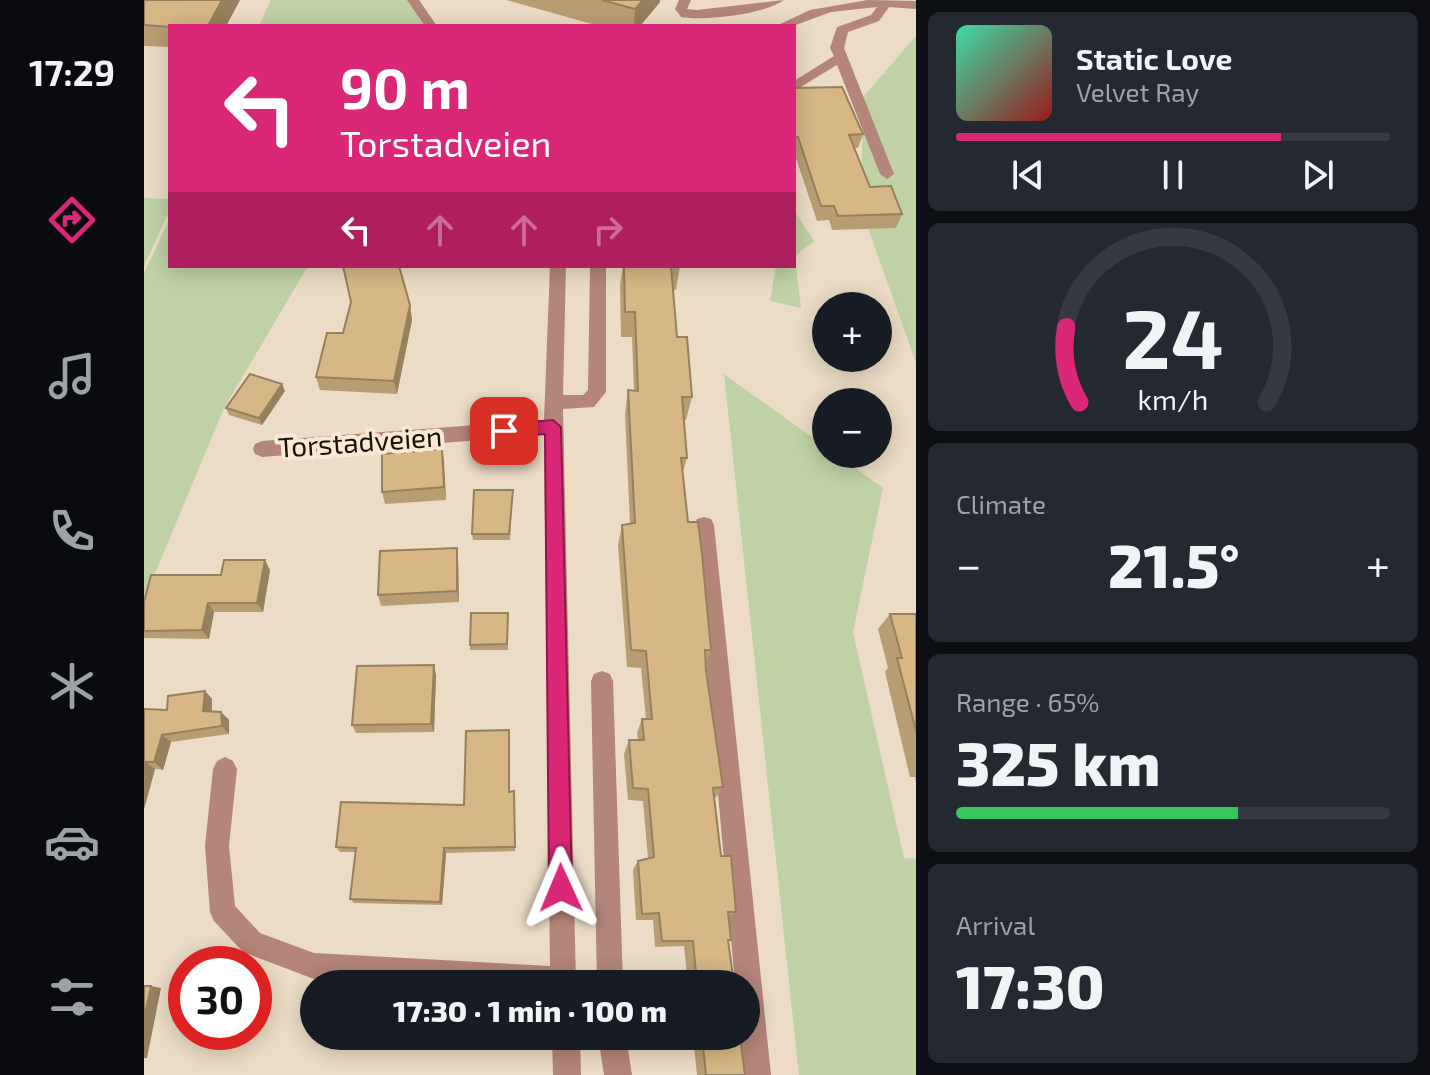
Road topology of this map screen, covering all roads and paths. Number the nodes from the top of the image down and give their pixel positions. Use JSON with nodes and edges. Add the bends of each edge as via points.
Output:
{"nodes":[{"id":1,"x":413,"y":0,"type":"edge"},
{"id":2,"x":685,"y":0,"type":"edge"},
{"id":3,"x":778,"y":0,"type":"edge"},
{"id":4,"x":883,"y":3,"type":"junction"},
{"id":5,"x":916,"y":5,"type":"edge"},
{"id":6,"x":430,"y":24,"type":"edge"},
{"id":7,"x":786,"y":24,"type":"edge"},
{"id":8,"x":841,"y":57,"type":"junction"},
{"id":9,"x":796,"y":86,"type":"edge"},
{"id":10,"x":887,"y":174,"type":"dead end"},
{"id":11,"x":558,"y":268,"type":"edge"},
{"id":12,"x":598,"y":268,"type":"edge"},
{"id":13,"x":554,"y":402,"type":"junction"},
{"id":14,"x":553,"y":427,"type":"junction"},
{"id":15,"x":262,"y":449,"type":"dead end"},
{"id":16,"x":704,"y":525,"type":"dead end"},
{"id":17,"x":602,"y":681,"type":"dead end"},
{"id":18,"x":225,"y":769,"type":"dead end"},
{"id":19,"x":376,"y":970,"type":"edge"},
{"id":20,"x":562,"y":970,"type":"edge"},
{"id":21,"x":610,"y":970,"type":"edge"},
{"id":22,"x":566,"y":1050,"type":"edge"},
{"id":23,"x":614,"y":1050,"type":"edge"},
{"id":24,"x":567,"y":1075,"type":"edge"},
{"id":25,"x":618,"y":1075,"type":"edge"},
{"id":26,"x":757,"y":1075,"type":"edge"}],
"edges":[{"from":1,"to":6,"type":"street"},
{"from":2,"to":3,"type":"street","via":[[685,14],[715,15]]},
{"from":4,"to":5,"type":"street"},
{"from":4,"to":7,"type":"street","via":[[838,6]]},
{"from":4,"to":8,"type":"street","via":[[875,18],[842,30],[837,48]]},
{"from":8,"to":9,"type":"street"},
{"from":8,"to":10,"type":"street"},
{"from":11,"to":13,"type":"street"},
{"from":12,"to":13,"type":"street","via":[[597,392],[588,402]]},
{"from":13,"to":14,"type":"street"},
{"from":14,"to":15,"type":"street","name":"Torstadveien"},
{"from":14,"to":20,"type":"street"},
{"from":16,"to":26,"type":"street"},
{"from":17,"to":21,"type":"street"},
{"from":18,"to":19,"type":"street","via":[[217,846],[223,912],[252,943],[314,966]]},
{"from":22,"to":24,"type":"street"},
{"from":23,"to":25,"type":"street"}]}
